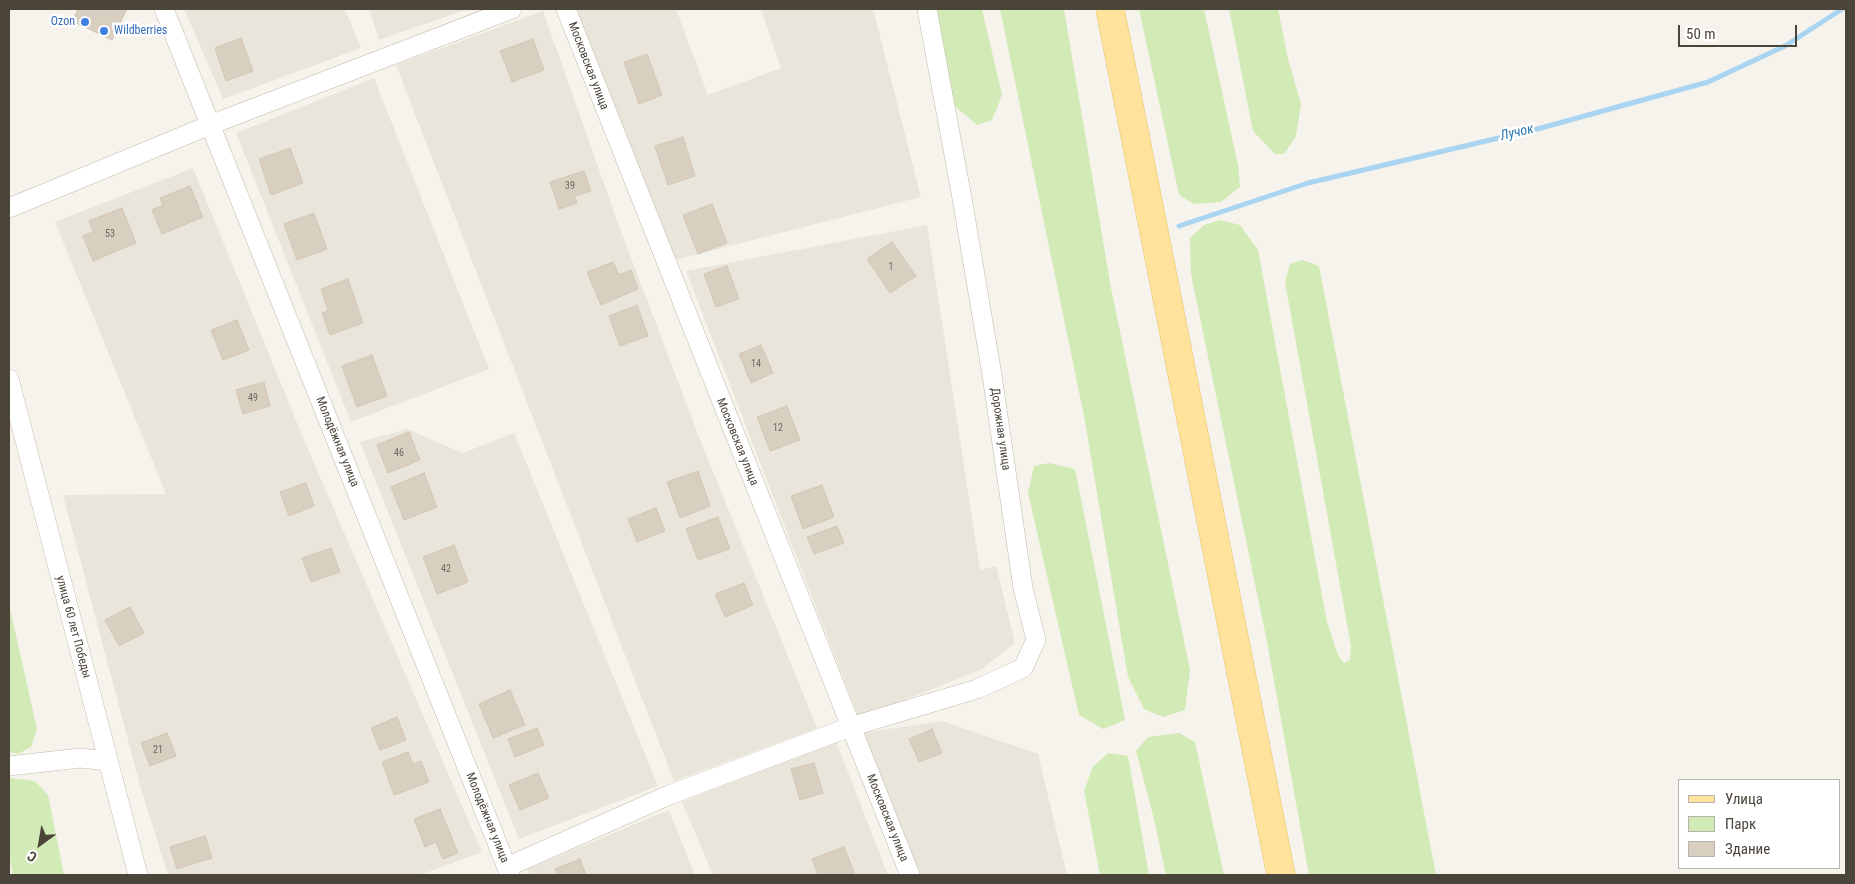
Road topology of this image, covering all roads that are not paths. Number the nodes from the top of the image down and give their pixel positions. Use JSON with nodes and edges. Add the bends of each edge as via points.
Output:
{"nodes":[{"id":1,"x":164,"y":9,"type":"edge"},
{"id":2,"x":512,"y":9,"type":"edge"},
{"id":3,"x":566,"y":9,"type":"edge"},
{"id":4,"x":927,"y":9,"type":"edge"},
{"id":5,"x":1110,"y":9,"type":"edge"},
{"id":6,"x":210,"y":125,"type":"junction"},
{"id":7,"x":9,"y":208,"type":"edge"},
{"id":8,"x":9,"y":379,"type":"edge"},
{"id":9,"x":850,"y":726,"type":"junction"},
{"id":10,"x":108,"y":761,"type":"junction"},
{"id":11,"x":9,"y":766,"type":"edge"},
{"id":12,"x":508,"y":871,"type":"edge"},
{"id":13,"x":138,"y":875,"type":"edge"},
{"id":14,"x":910,"y":875,"type":"edge"},
{"id":15,"x":1280,"y":875,"type":"edge"}],
"edges":[{"from":1,"to":6,"type":"street","name":"Молодёжная улица"},
{"from":2,"to":6,"type":"street"},
{"from":3,"to":9,"type":"street","name":"Московская улица"},
{"from":4,"to":9,"type":"street","name":"Дорожная улица","via":[[984,326],[1023,588],[1036,640],[1023,668],[977,689]]},
{"from":5,"to":15,"type":"main road"},
{"from":6,"to":7,"type":"street"},
{"from":6,"to":12,"type":"street","name":"Молодёжная улица"},
{"from":8,"to":10,"type":"street","name":"улица 60 лет Победы"},
{"from":9,"to":12,"type":"street","name":"Дорожная улица","via":[[668,795]]},
{"from":9,"to":14,"type":"street","name":"Московская улица"},
{"from":10,"to":11,"type":"street","via":[[80,758]]},
{"from":10,"to":13,"type":"street","name":"улица 60 лет Победы"}]}
